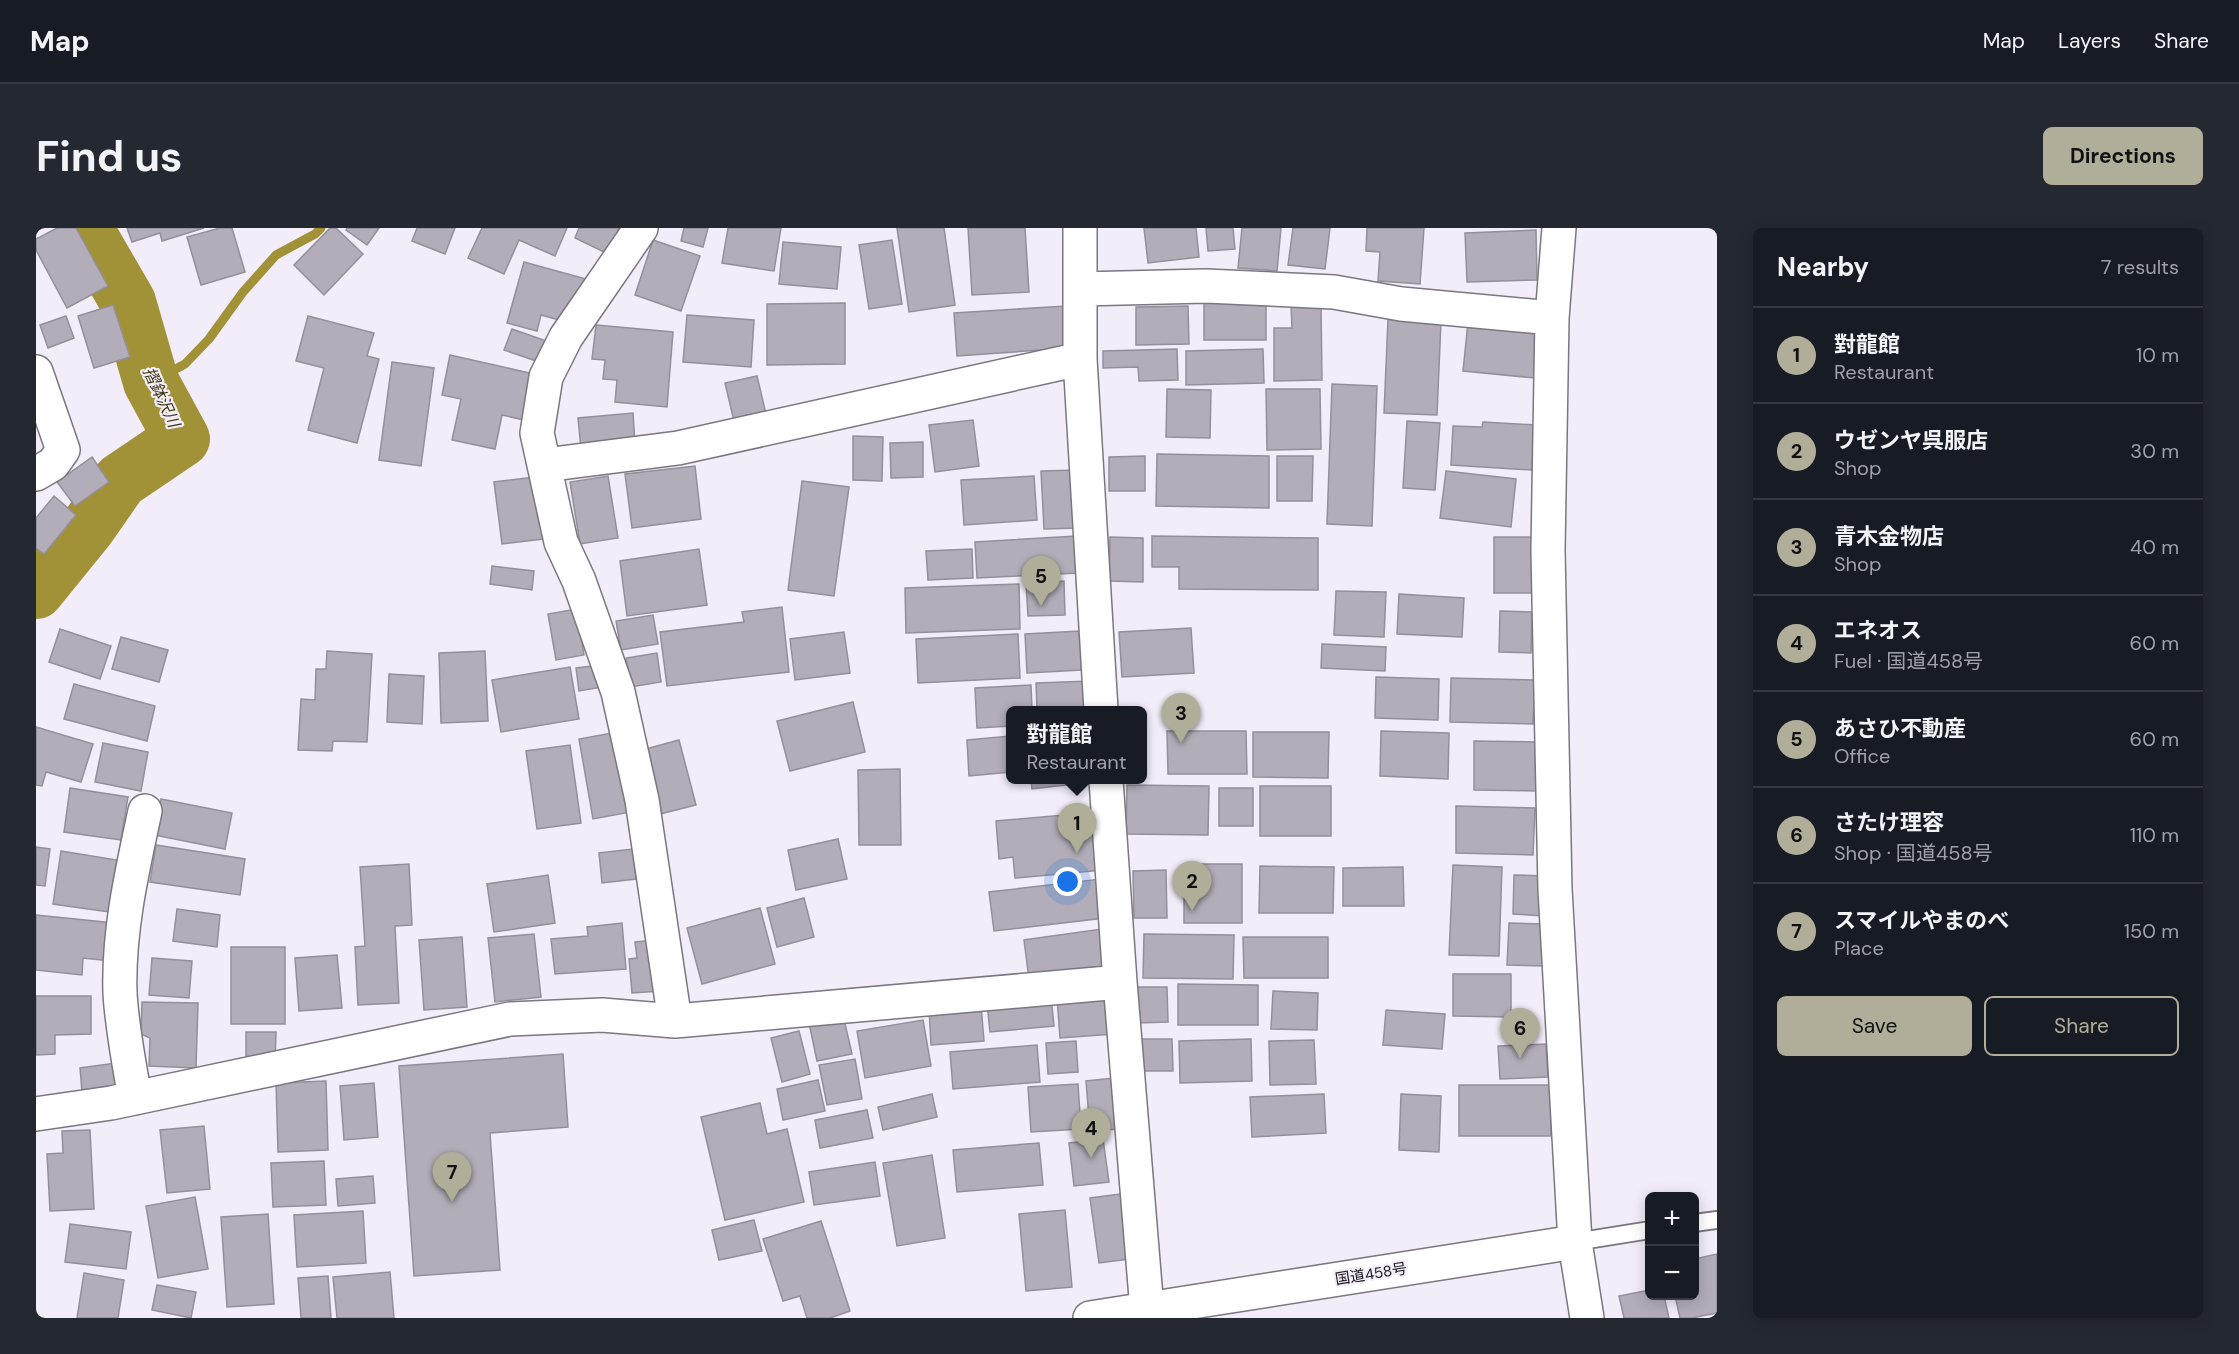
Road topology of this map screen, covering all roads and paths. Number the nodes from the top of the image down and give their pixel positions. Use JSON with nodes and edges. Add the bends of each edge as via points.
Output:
{"nodes":[{"id":1,"x":641,"y":228,"type":"edge"},
{"id":2,"x":1080,"y":228,"type":"edge"},
{"id":3,"x":1559,"y":228,"type":"edge"},
{"id":4,"x":1080,"y":289,"type":"junction"},
{"id":5,"x":1552,"y":318,"type":"junction"},
{"id":6,"x":1080,"y":359,"type":"junction"},
{"id":7,"x":36,"y":372,"type":"edge"},
{"id":8,"x":545,"y":465,"type":"junction"},
{"id":9,"x":36,"y":474,"type":"edge"},
{"id":10,"x":1101,"y":706,"type":"edge"},
{"id":11,"x":1106,"y":784,"type":"edge"},
{"id":12,"x":145,"y":811,"type":"dead end"},
{"id":13,"x":1120,"y":982,"type":"junction"},
{"id":14,"x":675,"y":1021,"type":"junction"},
{"id":15,"x":135,"y":1098,"type":"junction"},
{"id":16,"x":36,"y":1114,"type":"edge"},
{"id":17,"x":1717,"y":1220,"type":"edge"},
{"id":18,"x":1699,"y":1222,"type":"edge"},
{"id":19,"x":1645,"y":1231,"type":"edge"},
{"id":20,"x":1575,"y":1242,"type":"junction"},
{"id":21,"x":1147,"y":1310,"type":"junction"},
{"id":22,"x":1090,"y":1318,"type":"edge"},
{"id":23,"x":1587,"y":1318,"type":"edge"}],
"edges":[{"from":1,"to":8,"type":"main road","via":[[566,337],[546,377],[537,433]]},
{"from":2,"to":4,"type":"main road"},
{"from":3,"to":5,"type":"main road"},
{"from":4,"to":5,"type":"main road","via":[[1206,286],[1334,292],[1401,304]]},
{"from":4,"to":6,"type":"main road"},
{"from":5,"to":20,"type":"main road","via":[[1548,550],[1555,889]]},
{"from":6,"to":8,"type":"main road","via":[[678,448]]},
{"from":6,"to":10,"type":"main road"},
{"from":7,"to":9,"type":"main road","via":[[63,450],[53,464]]},
{"from":8,"to":14,"type":"main road","via":[[561,542],[618,692],[642,800]]},
{"from":11,"to":13,"type":"main road"},
{"from":12,"to":15,"type":"main road","via":[[127,896],[120,993]]},
{"from":13,"to":14,"type":"main road"},
{"from":13,"to":21,"type":"main road"},
{"from":14,"to":15,"type":"main road","via":[[602,1015],[510,1019]]},
{"from":15,"to":16,"type":"main road"},
{"from":17,"to":18,"type":"lane"},
{"from":19,"to":20,"type":"lane"},
{"from":20,"to":21,"type":"main road","name":"国道458号"},
{"from":20,"to":23,"type":"main road"},
{"from":21,"to":22,"type":"main road","name":"国道458号"}]}
